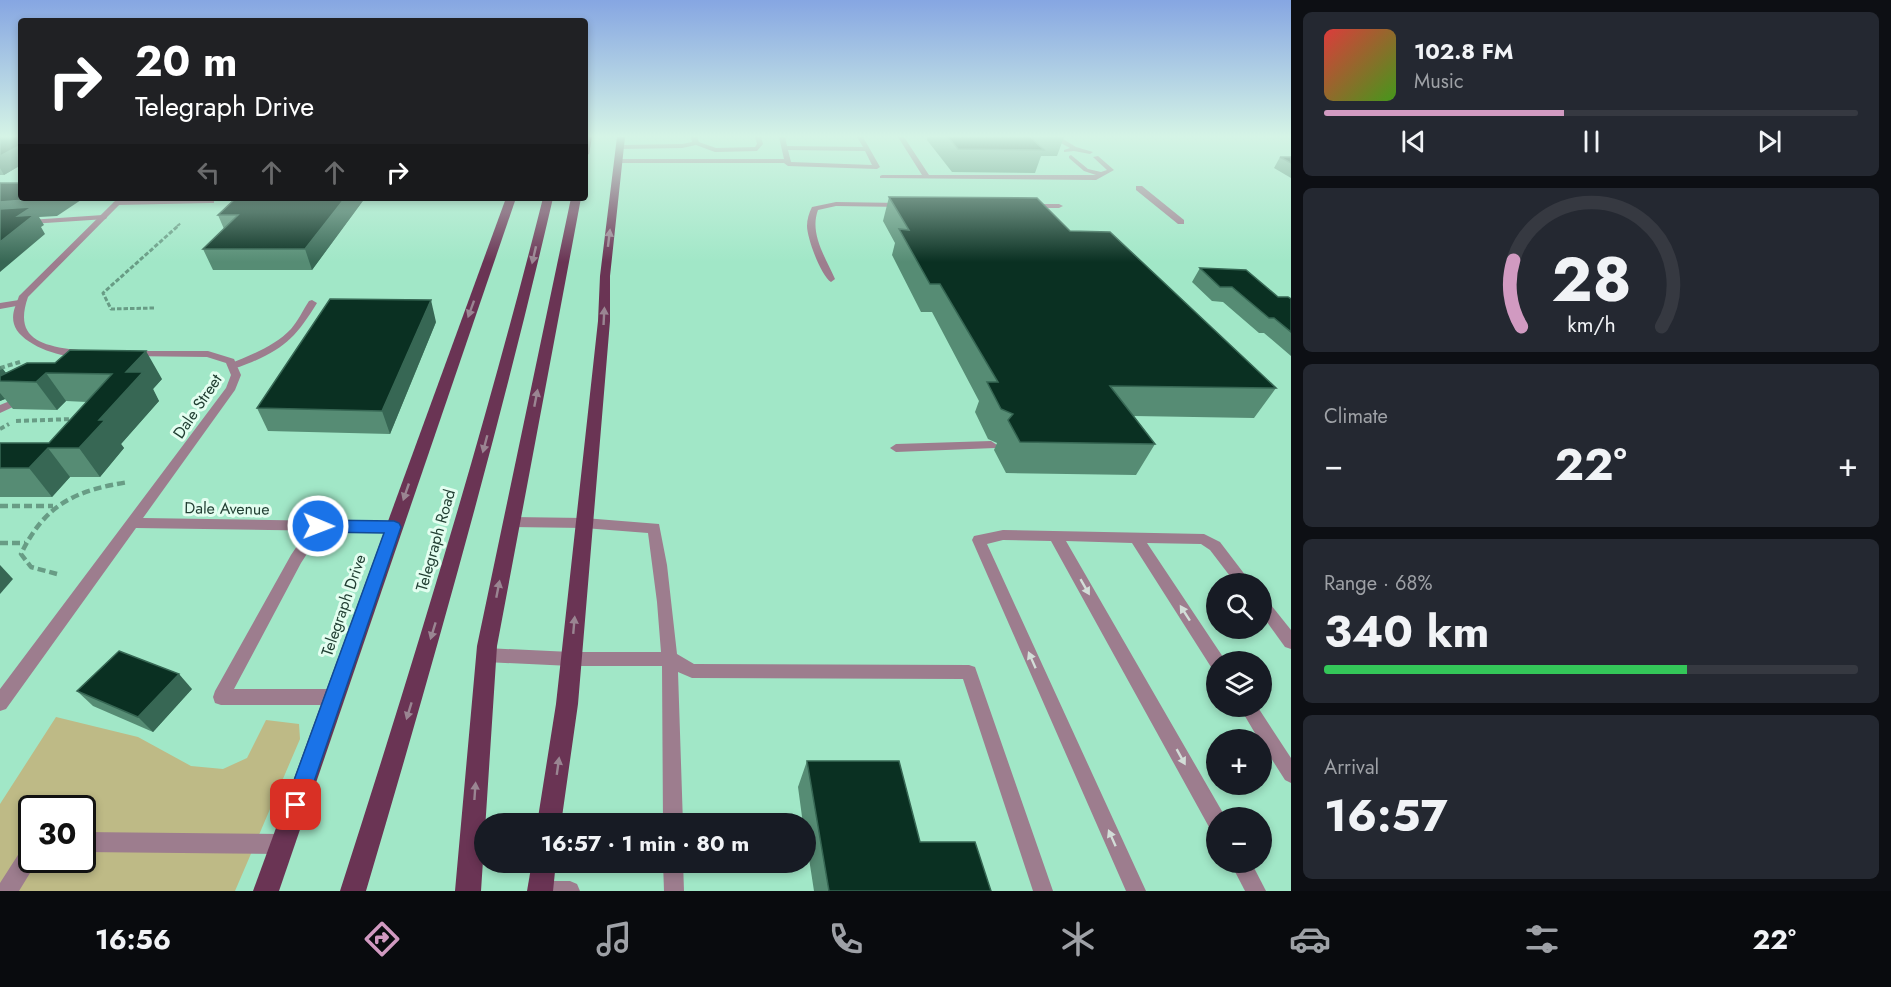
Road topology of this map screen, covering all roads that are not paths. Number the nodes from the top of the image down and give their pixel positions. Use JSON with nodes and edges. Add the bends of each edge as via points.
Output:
{"nodes":[{"id":1,"x":616,"y":179,"type":"edge"},
{"id":2,"x":1039,"y":179,"type":"edge"},
{"id":3,"x":1080,"y":179,"type":"edge"},
{"id":4,"x":1139,"y":188,"type":"dead end"},
{"id":5,"x":119,"y":201,"type":"edge"},
{"id":6,"x":211,"y":201,"type":"dead end"},
{"id":7,"x":510,"y":201,"type":"edge"},
{"id":8,"x":547,"y":201,"type":"edge"},
{"id":9,"x":575,"y":201,"type":"edge"},
{"id":10,"x":910,"y":205,"type":"edge"},
{"id":11,"x":1016,"y":206,"type":"edge"},
{"id":12,"x":1059,"y":206,"type":"dead end"},
{"id":13,"x":16,"y":215,"type":"edge"},
{"id":14,"x":103,"y":217,"type":"junction"},
{"id":15,"x":1181,"y":222,"type":"dead end"},
{"id":16,"x":1,"y":224,"type":"edge"},
{"id":17,"x":831,"y":279,"type":"dead end"},
{"id":18,"x":20,"y":303,"type":"junction"},
{"id":19,"x":312,"y":303,"type":"dead end"},
{"id":20,"x":0,"y":306,"type":"edge"},
{"id":21,"x":91,"y":354,"type":"edge"},
{"id":22,"x":126,"y":354,"type":"edge"},
{"id":23,"x":233,"y":366,"type":"junction"},
{"id":24,"x":36,"y":391,"type":"edge"},
{"id":25,"x":0,"y":410,"type":"edge"},
{"id":26,"x":992,"y":446,"type":"dead end"},
{"id":27,"x":896,"y":448,"type":"dead end"},
{"id":28,"x":512,"y":522,"type":"junction"},
{"id":29,"x":132,"y":523,"type":"junction"},
{"id":30,"x":584,"y":523,"type":"junction"},
{"id":31,"x":318,"y":526,"type":"junction"},
{"id":32,"x":394,"y":527,"type":"junction"},
{"id":33,"x":1056,"y":537,"type":"junction"},
{"id":34,"x":1136,"y":538,"type":"junction"},
{"id":35,"x":1236,"y":573,"type":"edge"},
{"id":36,"x":1272,"y":617,"type":"edge"},
{"id":37,"x":1291,"y":642,"type":"edge"},
{"id":38,"x":1210,"y":651,"type":"edge"},
{"id":39,"x":486,"y":655,"type":"junction"},
{"id":40,"x":571,"y":659,"type":"junction"},
{"id":41,"x":671,"y":659,"type":"junction"},
{"id":42,"x":334,"y":697,"type":"junction"},
{"id":43,"x":0,"y":703,"type":"edge"},
{"id":44,"x":1254,"y":717,"type":"edge"},
{"id":45,"x":1291,"y":774,"type":"edge"},
{"id":46,"x":1209,"y":807,"type":"edge"},
{"id":47,"x":550,"y":813,"type":"edge"},
{"id":48,"x":673,"y":813,"type":"edge"},
{"id":49,"x":96,"y":842,"type":"edge"},
{"id":50,"x":282,"y":844,"type":"junction"},
{"id":51,"x":18,"y":873,"type":"edge"},
{"id":52,"x":542,"y":873,"type":"edge"},
{"id":53,"x":674,"y":873,"type":"edge"},
{"id":54,"x":1246,"y":873,"type":"edge"},
{"id":55,"x":7,"y":891,"type":"edge"},
{"id":56,"x":266,"y":891,"type":"edge"},
{"id":57,"x":353,"y":891,"type":"edge"},
{"id":58,"x":468,"y":891,"type":"edge"},
{"id":59,"x":540,"y":891,"type":"edge"},
{"id":60,"x":570,"y":891,"type":"edge"},
{"id":61,"x":674,"y":891,"type":"edge"},
{"id":62,"x":1043,"y":891,"type":"edge"},
{"id":63,"x":1136,"y":891,"type":"edge"},
{"id":64,"x":1256,"y":891,"type":"edge"}],
"edges":[{"from":30,"to":1,"type":"main road","one_way":true},
{"from":2,"to":3,"type":"street"},
{"from":4,"to":15,"type":"street"},
{"from":5,"to":6,"type":"street"},
{"from":5,"to":14,"type":"street"},
{"from":7,"to":32,"type":"main road","name":"Telegraph Drive","one_way":true},
{"from":8,"to":57,"type":"main road","name":"Telegraph Road","one_way":true,"via":[[471,499]]},
{"from":28,"to":9,"type":"main road","one_way":true},
{"from":10,"to":17,"type":"street","via":[[836,204],[815,209],[810,229]]},
{"from":11,"to":12,"type":"street"},
{"from":13,"to":16,"type":"street"},
{"from":14,"to":16,"type":"street"},
{"from":14,"to":18,"type":"street"},
{"from":18,"to":20,"type":"street"},
{"from":18,"to":21,"type":"street","via":[[16,324],[27,339],[75,357]]},
{"from":19,"to":23,"type":"street","via":[[294,331],[281,342]]},
{"from":22,"to":23,"type":"street","name":"Dale Street","via":[[207,354],[224,358]]},
{"from":23,"to":29,"type":"street","name":"Dale Street","via":[[236,375],[231,388]]},
{"from":24,"to":25,"type":"street"},
{"from":26,"to":27,"type":"street"},
{"from":28,"to":30,"type":"street"},
{"from":39,"to":28,"type":"main road","one_way":true},
{"from":29,"to":31,"type":"street","name":"Dale Avenue"},
{"from":29,"to":43,"type":"street","name":"Dale Street"},
{"from":40,"to":30,"type":"main road","one_way":true},
{"from":30,"to":41,"type":"street","via":[[654,528],[664,581]]},
{"from":31,"to":32,"type":"street","name":"Dale Avenue"},
{"from":31,"to":42,"type":"street","via":[[296,559],[222,697]]},
{"from":32,"to":42,"type":"main road","name":"Telegraph Drive"},
{"from":33,"to":34,"type":"street"},
{"from":33,"to":46,"type":"street","one_way":true},
{"from":63,"to":33,"type":"street","one_way":true,"via":[[979,540],[1004,536]]},
{"from":34,"to":35,"type":"street","via":[[1204,539],[1215,546]]},
{"from":38,"to":34,"type":"street","one_way":true},
{"from":36,"to":37,"type":"street"},
{"from":39,"to":40,"type":"street"},
{"from":58,"to":39,"type":"main road","one_way":true},
{"from":40,"to":41,"type":"street"},
{"from":47,"to":40,"type":"main road","one_way":true},
{"from":41,"to":48,"type":"street"},
{"from":41,"to":62,"type":"street","via":[[692,671],[969,672]]},
{"from":42,"to":50,"type":"main road","name":"Telegraph Drive"},
{"from":44,"to":45,"type":"street"},
{"from":49,"to":50,"type":"street"},
{"from":50,"to":56,"type":"main road","name":"Telegraph Drive"},
{"from":51,"to":55,"type":"street"},
{"from":52,"to":59,"type":"main road"},
{"from":53,"to":61,"type":"street"},
{"from":54,"to":64,"type":"street"},
{"from":59,"to":60,"type":"street"}]}
